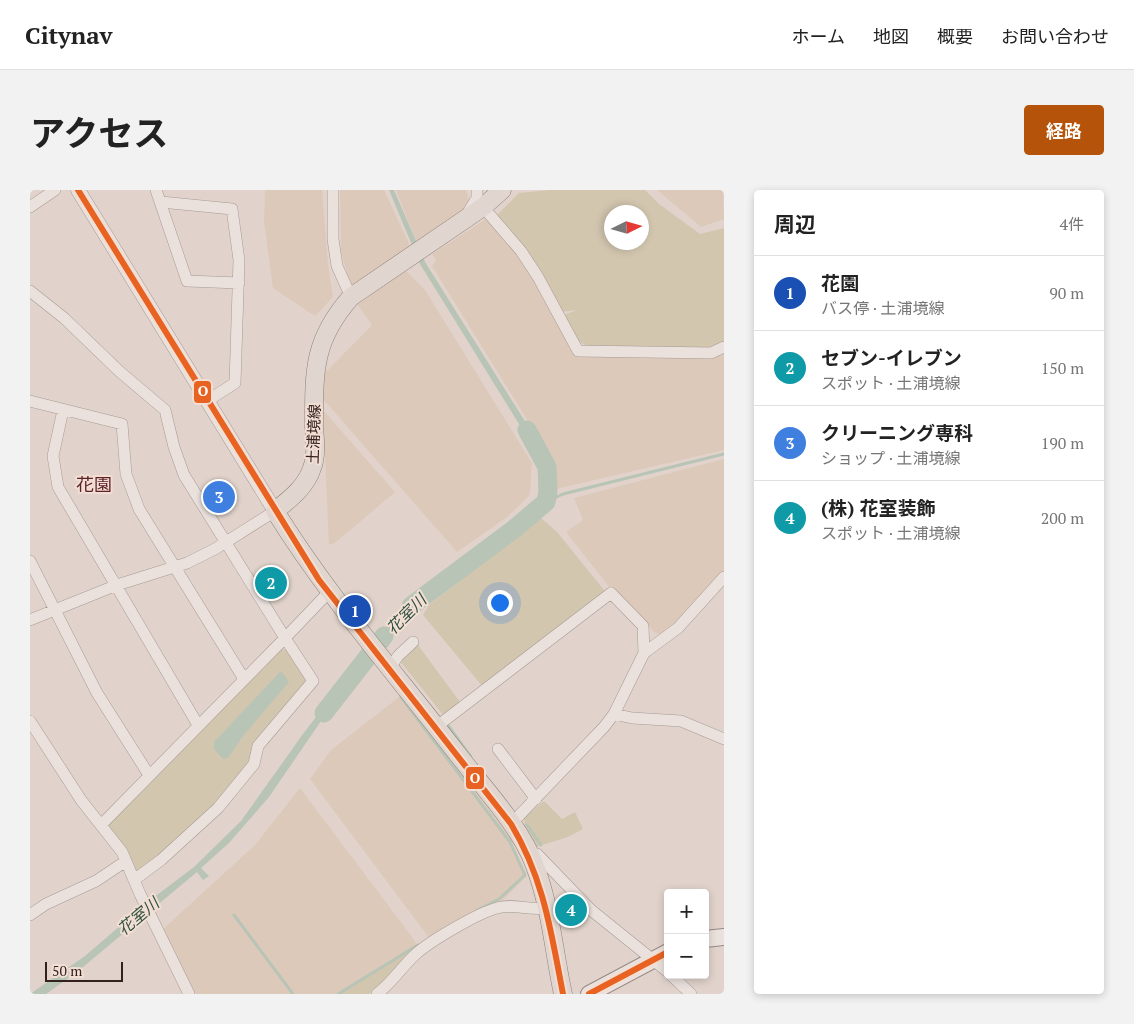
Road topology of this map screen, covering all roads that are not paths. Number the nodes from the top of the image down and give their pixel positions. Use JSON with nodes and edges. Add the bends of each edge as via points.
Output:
{"nodes":[{"id":1,"x":55,"y":190,"type":"edge"},
{"id":2,"x":78,"y":190,"type":"edge"},
{"id":3,"x":156,"y":190,"type":"edge"},
{"id":4,"x":333,"y":190,"type":"edge"},
{"id":5,"x":477,"y":190,"type":"edge"},
{"id":6,"x":502,"y":190,"type":"edge"},
{"id":7,"x":161,"y":202,"type":"junction"},
{"id":8,"x":30,"y":207,"type":"edge"},
{"id":9,"x":478,"y":211,"type":"junction"},
{"id":10,"x":239,"y":283,"type":"junction"},
{"id":11,"x":30,"y":291,"type":"edge"},
{"id":12,"x":351,"y":297,"type":"junction"},
{"id":13,"x":724,"y":347,"type":"edge"},
{"id":14,"x":30,"y":401,"type":"edge"},
{"id":15,"x":207,"y":401,"type":"junction"},
{"id":16,"x":63,"y":410,"type":"junction"},
{"id":17,"x":275,"y":511,"type":"junction"},
{"id":18,"x":226,"y":542,"type":"junction"},
{"id":19,"x":30,"y":561,"type":"edge"},
{"id":20,"x":175,"y":568,"type":"junction"},
{"id":21,"x":724,"y":577,"type":"edge"},
{"id":22,"x":117,"y":585,"type":"junction"},
{"id":23,"x":329,"y":592,"type":"junction"},
{"id":24,"x":55,"y":609,"type":"junction"},
{"id":25,"x":30,"y":620,"type":"edge"},
{"id":26,"x":643,"y":626,"type":"junction"},
{"id":27,"x":285,"y":638,"type":"junction"},
{"id":28,"x":662,"y":641,"type":"junction"},
{"id":29,"x":413,"y":642,"type":"dead end"},
{"id":30,"x":644,"y":653,"type":"junction"},
{"id":31,"x":388,"y":665,"type":"junction"},
{"id":32,"x":244,"y":679,"type":"junction"},
{"id":33,"x":614,"y":714,"type":"junction"},
{"id":34,"x":30,"y":721,"type":"edge"},
{"id":35,"x":198,"y":725,"type":"junction"},
{"id":36,"x":436,"y":727,"type":"junction"},
{"id":37,"x":724,"y":739,"type":"edge"},
{"id":38,"x":498,"y":749,"type":"dead end"},
{"id":39,"x":149,"y":775,"type":"junction"},
{"id":40,"x":536,"y":799,"type":"junction"},
{"id":41,"x":101,"y":824,"type":"junction"},
{"id":42,"x":511,"y":824,"type":"junction"},
{"id":43,"x":530,"y":854,"type":"junction"},
{"id":44,"x":126,"y":861,"type":"junction"},
{"id":45,"x":134,"y":880,"type":"junction"},
{"id":46,"x":547,"y":908,"type":"junction"},
{"id":47,"x":30,"y":914,"type":"edge"},
{"id":48,"x":724,"y":937,"type":"edge"},
{"id":49,"x":709,"y":939,"type":"edge"},
{"id":50,"x":664,"y":954,"type":"edge"},
{"id":51,"x":651,"y":959,"type":"junction"},
{"id":52,"x":664,"y":969,"type":"edge"},
{"id":53,"x":675,"y":979,"type":"edge"},
{"id":54,"x":381,"y":993,"type":"edge"},
{"id":55,"x":189,"y":994,"type":"edge"},
{"id":56,"x":563,"y":994,"type":"edge"},
{"id":57,"x":589,"y":994,"type":"edge"},
{"id":58,"x":691,"y":994,"type":"edge"}],
"edges":[{"from":1,"to":8,"type":"street"},
{"from":2,"to":15,"type":"street"},
{"from":3,"to":7,"type":"street"},
{"from":4,"to":12,"type":"street","via":[[333,239],[337,266]]},
{"from":5,"to":9,"type":"street","via":[[469,211]]},
{"from":6,"to":9,"type":"main road","name":"土浦境線"},
{"from":7,"to":10,"type":"street","via":[[187,281]]},
{"from":7,"to":10,"type":"street","via":[[232,209]]},
{"from":9,"to":12,"type":"main road","name":"土浦境線"},
{"from":9,"to":13,"type":"street","via":[[530,264],[578,351],[711,354]]},
{"from":10,"to":15,"type":"street","via":[[235,383]]},
{"from":11,"to":18,"type":"street","via":[[165,410],[180,466]]},
{"from":12,"to":17,"type":"main road","name":"土浦境線","via":[[330,324],[317,359],[313,466],[298,492]]},
{"from":14,"to":16,"type":"street"},
{"from":15,"to":17,"type":"street"},
{"from":16,"to":20,"type":"street","via":[[122,424],[123,457],[131,491]]},
{"from":16,"to":22,"type":"street","via":[[53,456],[56,479],[71,513]]},
{"from":17,"to":18,"type":"street"},
{"from":17,"to":23,"type":"main road"},
{"from":18,"to":20,"type":"street"},
{"from":18,"to":27,"type":"street"},
{"from":19,"to":24,"type":"street"},
{"from":20,"to":22,"type":"street"},
{"from":20,"to":32,"type":"street"},
{"from":21,"to":28,"type":"street"},
{"from":22,"to":24,"type":"street"},
{"from":22,"to":35,"type":"street"},
{"from":23,"to":27,"type":"street"},
{"from":23,"to":31,"type":"main road"},
{"from":24,"to":25,"type":"street"},
{"from":24,"to":39,"type":"street","via":[[96,693]]},
{"from":26,"to":28,"type":"street"},
{"from":26,"to":30,"type":"street"},
{"from":26,"to":36,"type":"street","via":[[611,593]]},
{"from":27,"to":32,"type":"street"},
{"from":27,"to":45,"type":"street","via":[[313,681],[258,746],[254,764],[218,808]]},
{"from":28,"to":30,"type":"street"},
{"from":29,"to":31,"type":"street"},
{"from":30,"to":33,"type":"street"},
{"from":31,"to":36,"type":"main road"},
{"from":32,"to":35,"type":"street"},
{"from":33,"to":37,"type":"street","via":[[682,721]]},
{"from":33,"to":40,"type":"street"},
{"from":34,"to":41,"type":"street"},
{"from":35,"to":39,"type":"street"},
{"from":36,"to":42,"type":"main road"},
{"from":38,"to":40,"type":"street"},
{"from":39,"to":41,"type":"street"},
{"from":40,"to":42,"type":"street"},
{"from":41,"to":44,"type":"street"},
{"from":42,"to":43,"type":"main road"},
{"from":43,"to":46,"type":"main road"},
{"from":43,"to":51,"type":"street","via":[[537,854],[592,910]]},
{"from":44,"to":45,"type":"street"},
{"from":44,"to":47,"type":"street","via":[[96,882]]},
{"from":45,"to":55,"type":"street"},
{"from":46,"to":54,"type":"street","via":[[498,907],[475,918],[416,953]]},
{"from":46,"to":56,"type":"main road"},
{"from":48,"to":49,"type":"main road"},
{"from":50,"to":51,"type":"main road"},
{"from":51,"to":52,"type":"street"},
{"from":51,"to":57,"type":"main road"},
{"from":53,"to":58,"type":"street"}]}
